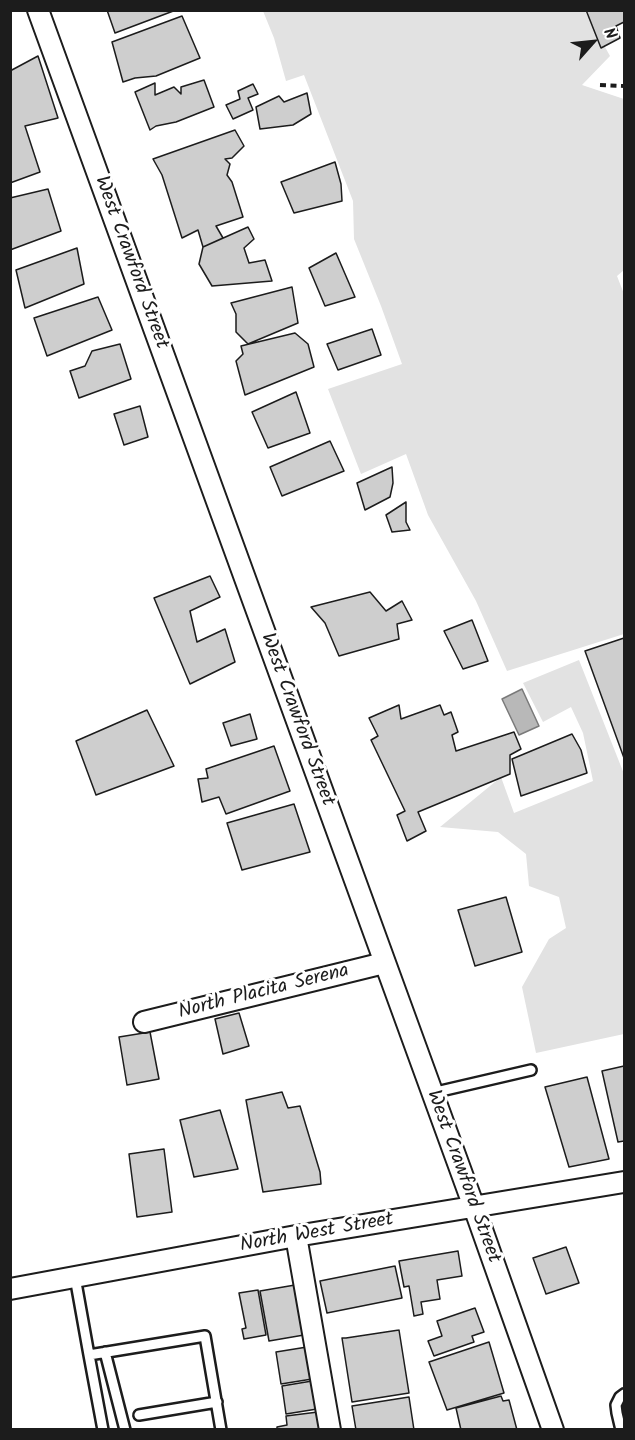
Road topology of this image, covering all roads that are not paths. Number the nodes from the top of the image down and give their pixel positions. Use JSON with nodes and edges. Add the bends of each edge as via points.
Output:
{"nodes":[{"id":1,"x":38,"y":10,"type":"edge"},
{"id":2,"x":384,"y":963,"type":"junction"},
{"id":3,"x":144,"y":1022,"type":"dead end"},
{"id":4,"x":531,"y":1070,"type":"dead end"},
{"id":5,"x":432,"y":1094,"type":"junction"},
{"id":6,"x":624,"y":1182,"type":"edge"},
{"id":7,"x":474,"y":1207,"type":"junction"},
{"id":8,"x":296,"y":1236,"type":"junction"},
{"id":9,"x":75,"y":1277,"type":"junction"},
{"id":10,"x":10,"y":1289,"type":"edge"},
{"id":11,"x":105,"y":1352,"type":"junction"},
{"id":12,"x":89,"y":1354,"type":"junction"},
{"id":13,"x":624,"y":1394,"type":"edge"},
{"id":14,"x":217,"y":1402,"type":"junction"},
{"id":15,"x":139,"y":1415,"type":"dead end"},
{"id":16,"x":103,"y":1430,"type":"edge"},
{"id":17,"x":125,"y":1430,"type":"edge"},
{"id":18,"x":221,"y":1430,"type":"edge"},
{"id":19,"x":330,"y":1430,"type":"edge"},
{"id":20,"x":554,"y":1430,"type":"edge"},
{"id":21,"x":621,"y":1430,"type":"edge"}],
"edges":[{"from":1,"to":2,"type":"street","name":"West Crawford Street"},
{"from":2,"to":3,"type":"street","name":"North Placita Serena"},
{"from":2,"to":5,"type":"street","name":"West Crawford Street"},
{"from":4,"to":5,"type":"lane"},
{"from":5,"to":7,"type":"street","name":"West Crawford Street"},
{"from":6,"to":7,"type":"street","name":"North West Street"},
{"from":7,"to":8,"type":"street","name":"North West Street"},
{"from":7,"to":20,"type":"street","name":"West Crawford Street"},
{"from":8,"to":9,"type":"street","name":"North West Street"},
{"from":8,"to":19,"type":"street"},
{"from":9,"to":10,"type":"street","name":"North West Street"},
{"from":9,"to":12,"type":"lane"},
{"from":11,"to":12,"type":"lane"},
{"from":11,"to":14,"type":"lane","via":[[206,1336]]},
{"from":11,"to":17,"type":"lane"},
{"from":12,"to":16,"type":"lane"},
{"from":13,"to":21,"type":"lane","via":[[616,1405]]},
{"from":14,"to":15,"type":"lane"},
{"from":14,"to":18,"type":"lane"}]}
